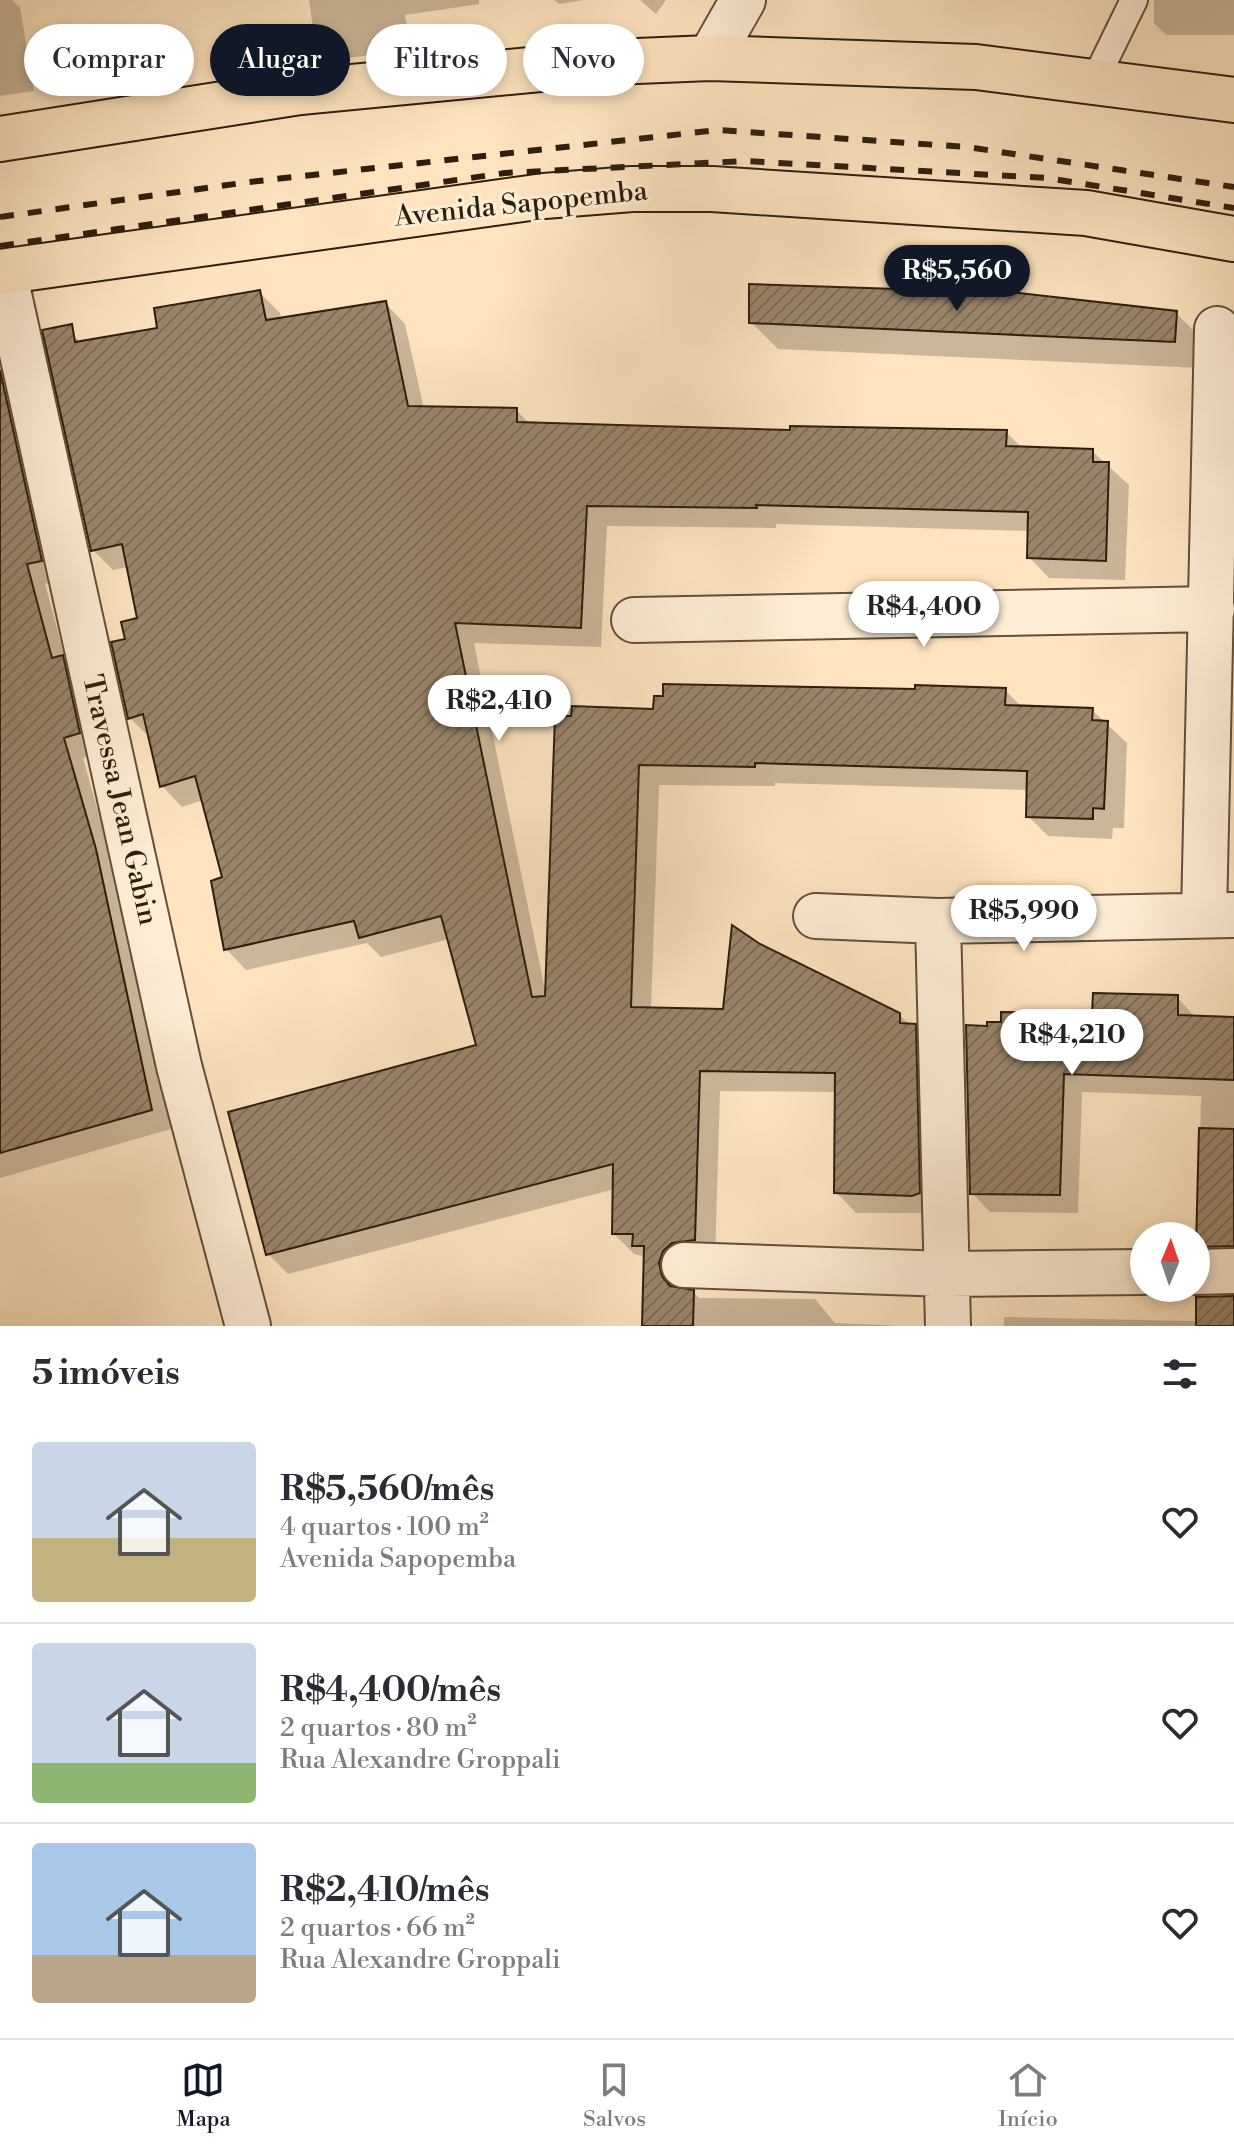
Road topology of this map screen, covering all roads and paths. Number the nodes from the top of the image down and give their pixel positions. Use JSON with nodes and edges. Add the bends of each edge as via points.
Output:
{"nodes":[{"id":1,"x":743,"y":0,"type":"edge"},
{"id":2,"x":1134,"y":0,"type":"edge"},
{"id":3,"x":710,"y":58,"type":"junction"},
{"id":4,"x":1094,"y":82,"type":"junction"},
{"id":5,"x":1234,"y":100,"type":"edge"},
{"id":6,"x":0,"y":139,"type":"edge"},
{"id":7,"x":1234,"y":239,"type":"edge"},
{"id":8,"x":2,"y":272,"type":"edge"},
{"id":9,"x":1217,"y":329,"type":"dead end"},
{"id":10,"x":1212,"y":609,"type":"junction"},
{"id":11,"x":634,"y":620,"type":"dead end"},
{"id":12,"x":1219,"y":915,"type":"edge"},
{"id":13,"x":816,"y":916,"type":"dead end"},
{"id":14,"x":938,"y":921,"type":"junction"},
{"id":15,"x":684,"y":1265,"type":"dead end"},
{"id":16,"x":1234,"y":1271,"type":"edge"},
{"id":17,"x":1130,"y":1272,"type":"edge"},
{"id":18,"x":1210,"y":1272,"type":"edge"},
{"id":19,"x":948,"y":1274,"type":"junction"},
{"id":20,"x":248,"y":1326,"type":"edge"},
{"id":21,"x":948,"y":1326,"type":"edge"}],
"edges":[{"from":1,"to":3,"type":"street"},
{"from":2,"to":4,"type":"lane"},
{"from":3,"to":4,"type":"main road","via":[[976,67]]},
{"from":3,"to":6,"type":"main road","via":[[613,62],[300,92]]},
{"from":4,"to":5,"type":"main road"},
{"from":7,"to":8,"type":"main road","name":"Avenida Sapopemba","via":[[1086,213],[712,189],[632,189],[544,196]]},
{"from":8,"to":20,"type":"street","name":"Travessa Jean Gabin","via":[[176,1050]]},
{"from":9,"to":10,"type":"street"},
{"from":10,"to":11,"type":"street"},
{"from":10,"to":12,"type":"street"},
{"from":12,"to":14,"type":"street"},
{"from":13,"to":14,"type":"street"},
{"from":14,"to":19,"type":"street"},
{"from":15,"to":19,"type":"street"},
{"from":16,"to":18,"type":"street"},
{"from":17,"to":19,"type":"street"},
{"from":19,"to":21,"type":"street"}]}
